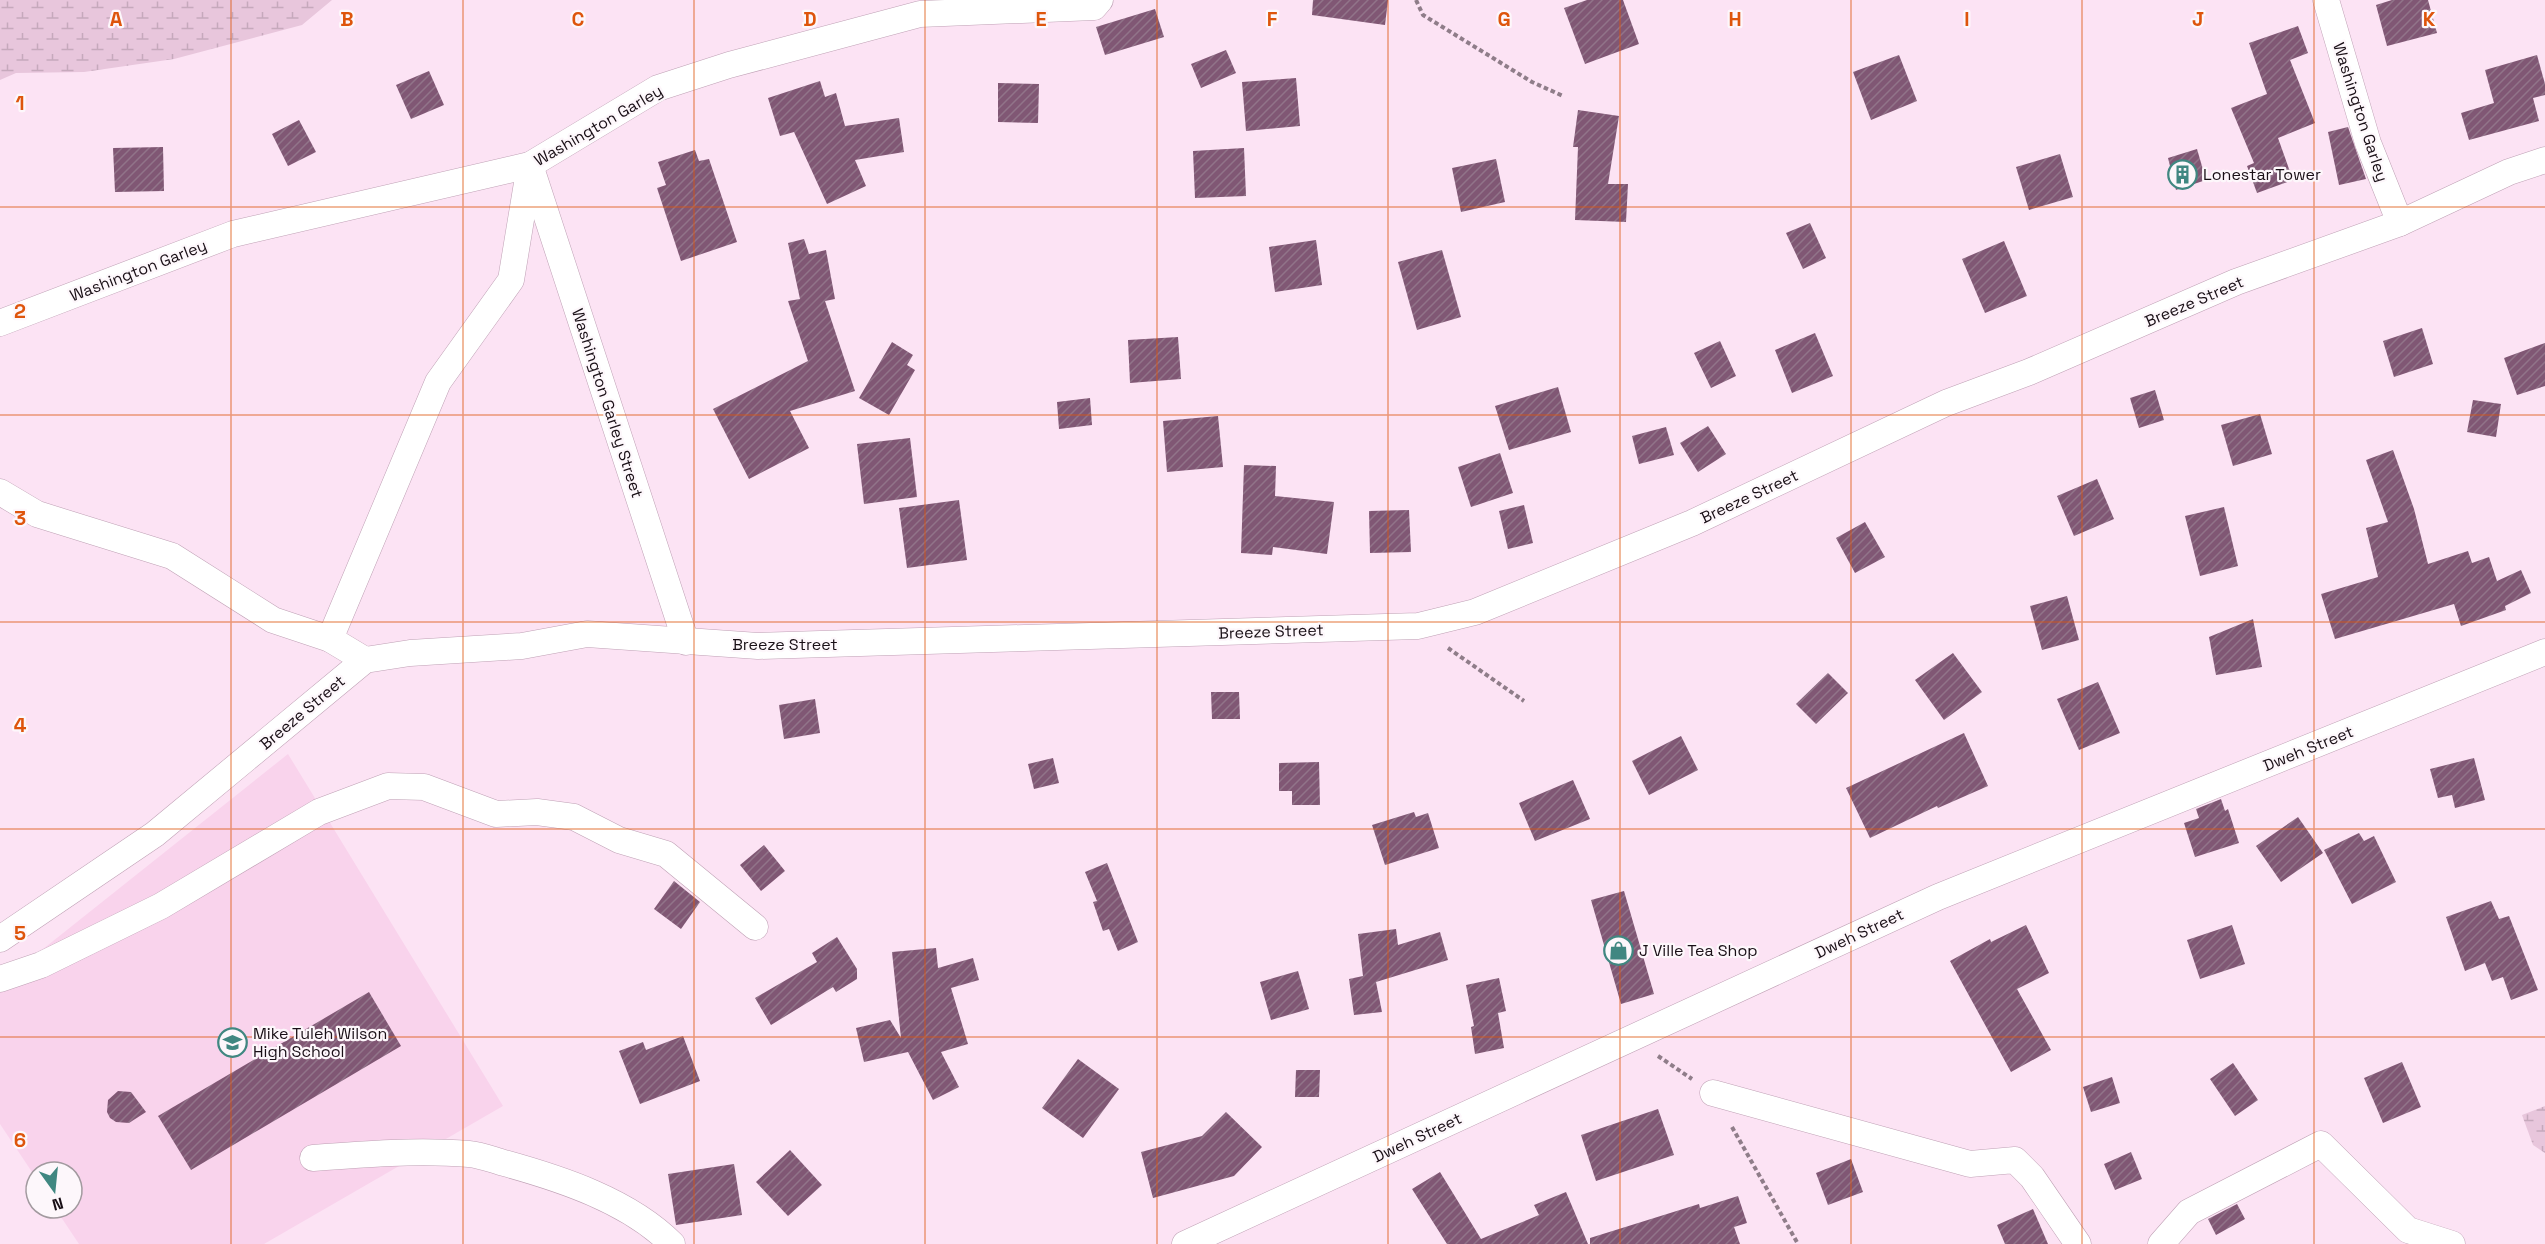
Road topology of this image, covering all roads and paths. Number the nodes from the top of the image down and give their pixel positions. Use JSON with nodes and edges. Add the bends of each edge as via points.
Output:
{"nodes":[{"id":1,"x":1100,"y":0,"type":"edge"},
{"id":2,"x":1416,"y":0,"type":"edge"},
{"id":3,"x":2326,"y":0,"type":"edge"},
{"id":4,"x":1563,"y":96,"type":"dead end"},
{"id":5,"x":2545,"y":160,"type":"edge"},
{"id":6,"x":530,"y":165,"type":"junction"},
{"id":7,"x":2400,"y":223,"type":"junction"},
{"id":8,"x":0,"y":323,"type":"edge"},
{"id":9,"x":0,"y":492,"type":"edge"},
{"id":10,"x":1418,"y":626,"type":"junction"},
{"id":11,"x":330,"y":639,"type":"junction"},
{"id":12,"x":686,"y":642,"type":"junction"},
{"id":13,"x":2545,"y":652,"type":"edge"},
{"id":14,"x":365,"y":660,"type":"junction"},
{"id":15,"x":1524,"y":701,"type":"dead end"},
{"id":16,"x":755,"y":927,"type":"dead end"},
{"id":17,"x":0,"y":939,"type":"edge"},
{"id":18,"x":0,"y":979,"type":"edge"},
{"id":19,"x":1632,"y":1038,"type":"junction"},
{"id":20,"x":1713,"y":1093,"type":"junction"},
{"id":21,"x":314,"y":1158,"type":"dead end"},
{"id":22,"x":672,"y":1244,"type":"edge"},
{"id":23,"x":1185,"y":1244,"type":"edge"},
{"id":24,"x":1797,"y":1244,"type":"edge"},
{"id":25,"x":2078,"y":1244,"type":"edge"},
{"id":26,"x":2161,"y":1244,"type":"edge"},
{"id":27,"x":2452,"y":1244,"type":"edge"}],
"edges":[{"from":1,"to":6,"type":"street","name":"Washington Garley","via":[[1094,7],[920,14],[729,65],[658,88]]},
{"from":2,"to":4,"type":"path","via":[[1423,15],[1532,82]]},
{"from":3,"to":7,"type":"street","name":"Washington Garley","via":[[2368,143]]},
{"from":5,"to":7,"type":"street","name":"Breeze Street","via":[[2509,172]]},
{"from":6,"to":8,"type":"street","name":"Washington Garley","via":[[233,234]]},
{"from":6,"to":11,"type":"street","via":[[511,279],[438,382]]},
{"from":6,"to":12,"type":"street","name":"Washington Garley Street"},
{"from":7,"to":10,"type":"street","name":"Breeze Street","via":[[2236,282],[2029,372],[1946,403],[1692,524],[1475,612]]},
{"from":9,"to":11,"type":"street","via":[[37,514],[172,556],[273,620]]},
{"from":10,"to":12,"type":"street","name":"Breeze Street","via":[[758,646]]},
{"from":10,"to":15,"type":"path"},
{"from":11,"to":14,"type":"street"},
{"from":12,"to":14,"type":"street","name":"Breeze Street","via":[[587,634],[522,646]]},
{"from":13,"to":19,"type":"street","name":"Dweh Street","via":[[1938,897]]},
{"from":14,"to":17,"type":"street","name":"Breeze Street","via":[[155,834]]},
{"from":16,"to":18,"type":"street","via":[[666,855],[619,840],[574,817],[537,812],[496,814],[424,788],[388,786],[319,812],[161,906],[41,965]]},
{"from":19,"to":20,"type":"path"},
{"from":19,"to":23,"type":"street","name":"Dweh Street"},
{"from":20,"to":24,"type":"path"},
{"from":20,"to":25,"type":"street","via":[[1970,1164],[2016,1160]]},
{"from":21,"to":22,"type":"street","via":[[390,1152],[472,1154],[605,1200],[656,1229]]},
{"from":26,"to":27,"type":"street","via":[[2189,1212],[2321,1144],[2408,1230]]}]}
